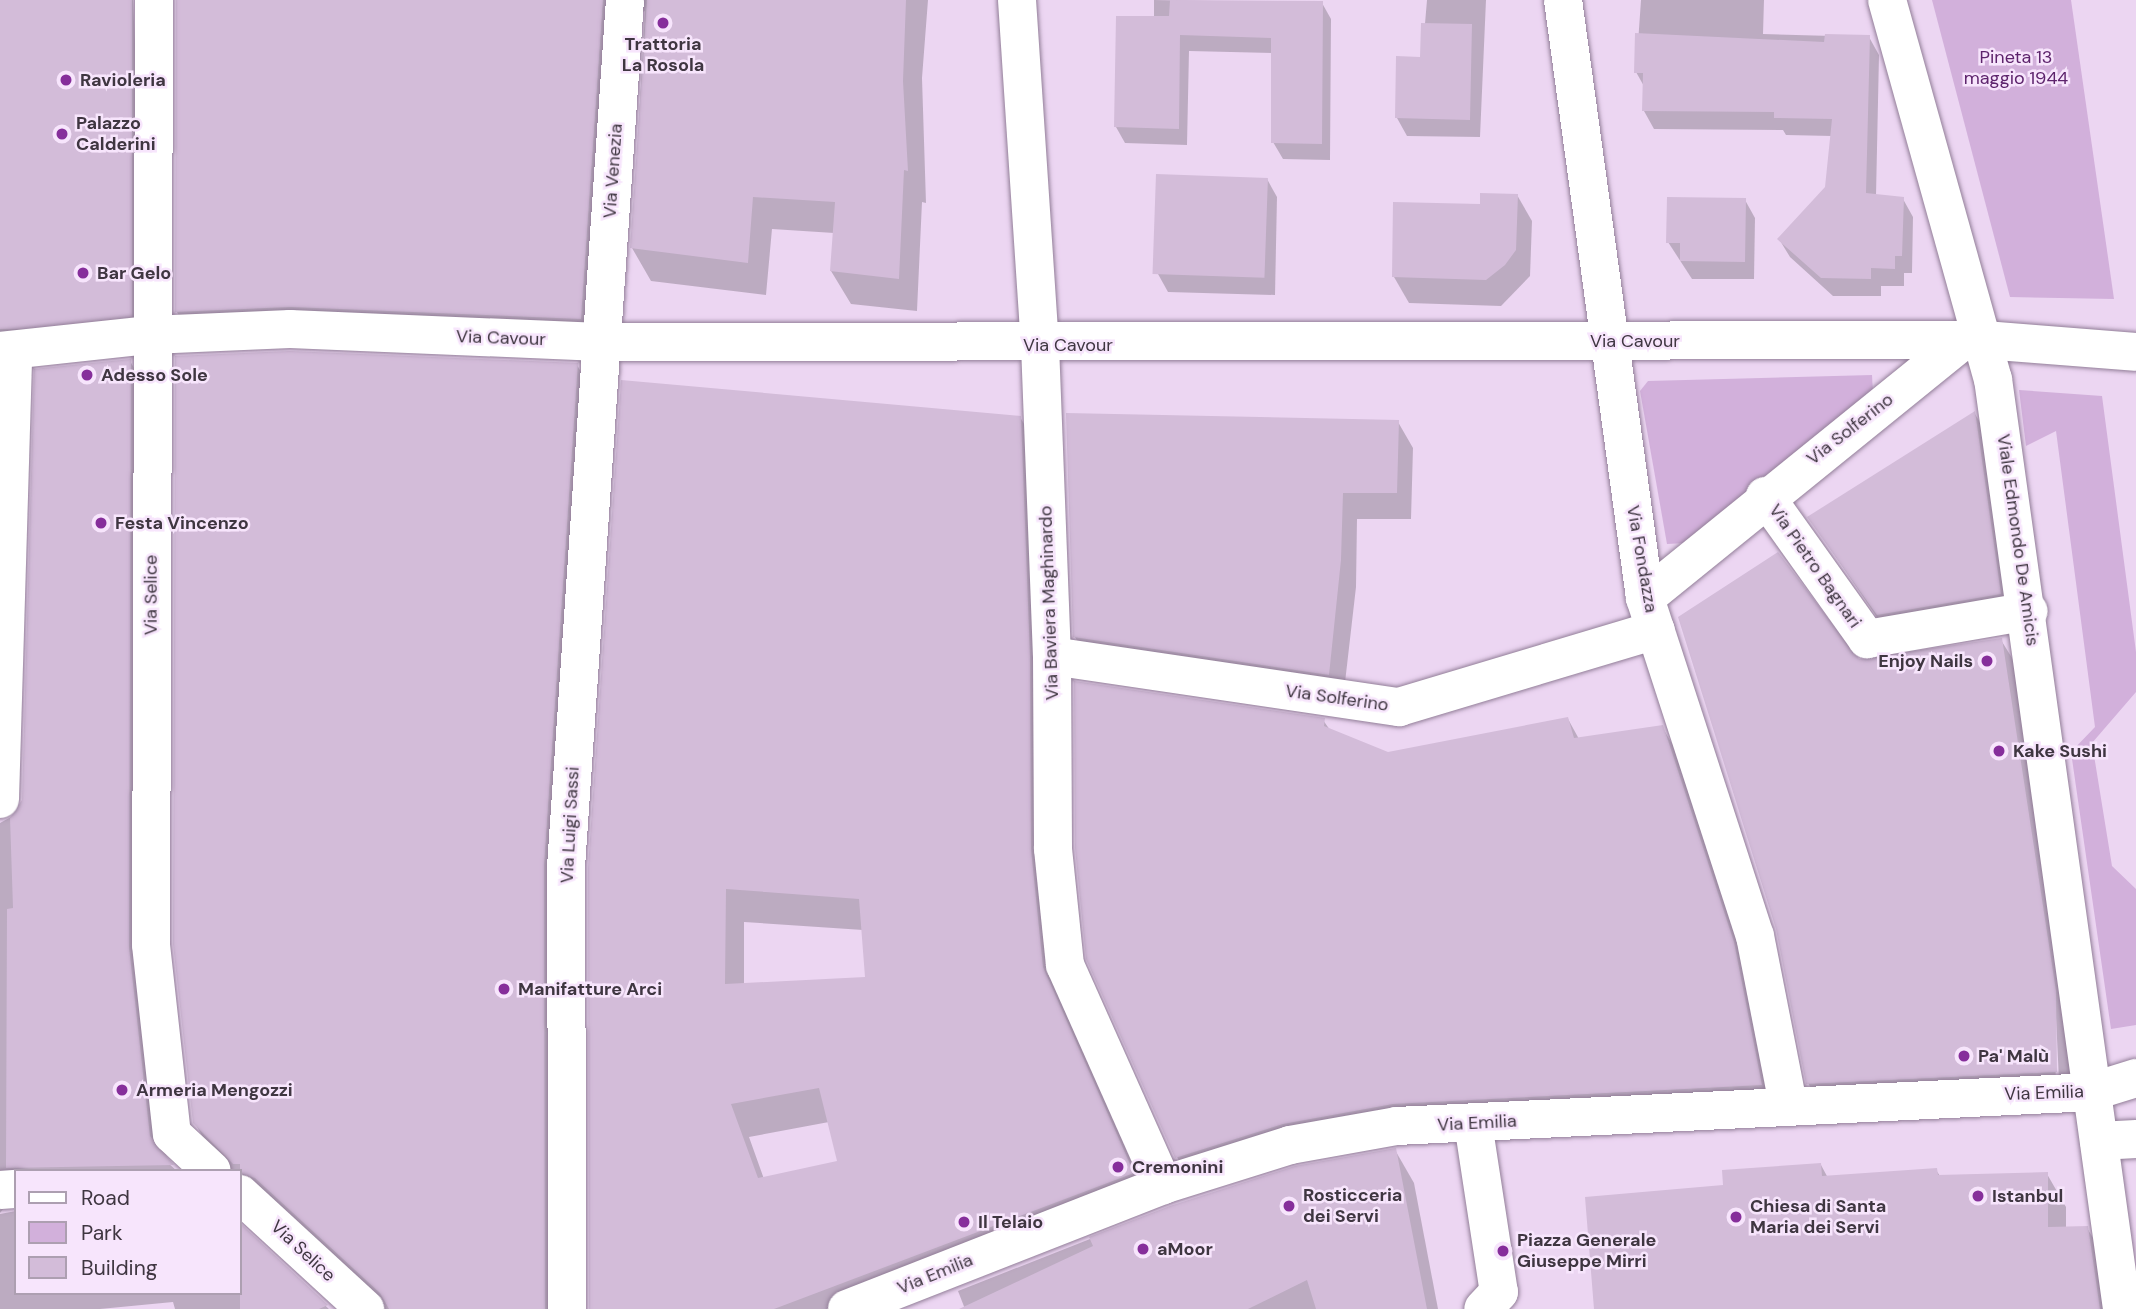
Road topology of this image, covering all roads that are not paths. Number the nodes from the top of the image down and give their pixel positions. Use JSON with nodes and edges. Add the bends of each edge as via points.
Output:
{"nodes":[{"id":1,"x":154,"y":0,"type":"edge"},
{"id":2,"x":625,"y":0,"type":"edge"},
{"id":3,"x":1017,"y":0,"type":"edge"},
{"id":4,"x":1563,"y":0,"type":"edge"},
{"id":5,"x":1887,"y":0,"type":"edge"},
{"id":6,"x":150,"y":335,"type":"junction"},
{"id":7,"x":1609,"y":341,"type":"junction"},
{"id":8,"x":1972,"y":341,"type":"junction"},
{"id":9,"x":601,"y":342,"type":"junction"},
{"id":10,"x":1041,"y":345,"type":"junction"},
{"id":11,"x":6,"y":351,"type":"edge"},
{"id":12,"x":2136,"y":352,"type":"edge"},
{"id":13,"x":1765,"y":496,"type":"junction"},
{"id":14,"x":2029,"y":611,"type":"junction"},
{"id":15,"x":1651,"y":614,"type":"junction"},
{"id":16,"x":1052,"y":656,"type":"junction"},
{"id":17,"x":0,"y":799,"type":"edge"},
{"id":18,"x":2136,"y":1078,"type":"edge"},
{"id":19,"x":2091,"y":1092,"type":"junction"},
{"id":20,"x":1788,"y":1104,"type":"junction"},
{"id":21,"x":1473,"y":1123,"type":"junction"},
{"id":22,"x":2136,"y":1139,"type":"edge"},
{"id":23,"x":2099,"y":1141,"type":"junction"},
{"id":24,"x":210,"y":1169,"type":"edge"},
{"id":25,"x":1163,"y":1185,"type":"junction"},
{"id":26,"x":242,"y":1196,"type":"edge"},
{"id":27,"x":1495,"y":1303,"type":"edge"},
{"id":28,"x":365,"y":1309,"type":"edge"},
{"id":29,"x":567,"y":1309,"type":"edge"},
{"id":30,"x":847,"y":1309,"type":"edge"},
{"id":31,"x":2122,"y":1309,"type":"edge"}],
"edges":[{"from":1,"to":6,"type":"street","name":"Via Selice"},
{"from":2,"to":9,"type":"street","name":"Via Venezia"},
{"from":3,"to":10,"type":"street","name":"Via Baviera Maghinardo"},
{"from":4,"to":7,"type":"street","name":"Via Fondazza"},
{"from":5,"to":8,"type":"street","name":"Viale Edmondo De Amicis"},
{"from":6,"to":9,"type":"street","name":"Via Cavour","via":[[290,329]]},
{"from":6,"to":11,"type":"street","name":"Via Cavour"},
{"from":6,"to":24,"type":"street","name":"Via Selice","via":[[151,945],[172,1135]]},
{"from":7,"to":8,"type":"street","name":"Via Cavour"},
{"from":7,"to":10,"type":"street","name":"Via Cavour"},
{"from":7,"to":15,"type":"street","name":"Via Fondazza"},
{"from":8,"to":12,"type":"street","name":"Via Cavour"},
{"from":8,"to":13,"type":"street","name":"Via Solferino"},
{"from":8,"to":14,"type":"street","name":"Viale Edmondo De Amicis"},
{"from":9,"to":10,"type":"street","name":"Via Cavour"},
{"from":9,"to":29,"type":"street","name":"Via Luigi Sassi","via":[[566,867]]},
{"from":10,"to":16,"type":"street","name":"Via Baviera Maghinardo"},
{"from":11,"to":17,"type":"street"},
{"from":13,"to":14,"type":"street","name":"Via Pietro Bagnari","via":[[1867,639]]},
{"from":13,"to":15,"type":"street","name":"Via Solferino"},
{"from":14,"to":19,"type":"street","name":"Viale Edmondo De Amicis"},
{"from":15,"to":16,"type":"street","name":"Via Solferino","via":[[1398,707]]},
{"from":15,"to":20,"type":"street","name":"Via Fondazza","via":[[1755,936]]},
{"from":16,"to":25,"type":"street","name":"Via Baviera Maghinardo","via":[[1053,849],[1065,965]]},
{"from":18,"to":19,"type":"street","name":"Via Emilia"},
{"from":19,"to":20,"type":"street","name":"Via Emilia"},
{"from":19,"to":23,"type":"street","name":"Viale Edmondo De Amicis"},
{"from":20,"to":21,"type":"street","name":"Via Emilia"},
{"from":21,"to":25,"type":"street","name":"Via Emilia","via":[[1397,1126],[1290,1145]]},
{"from":21,"to":27,"type":"street"},
{"from":22,"to":23,"type":"street"},
{"from":23,"to":31,"type":"street","name":"Viale Edmondo De Amicis"},
{"from":25,"to":30,"type":"street","name":"Via Emilia"},
{"from":26,"to":28,"type":"street","name":"Via Selice"}]}
